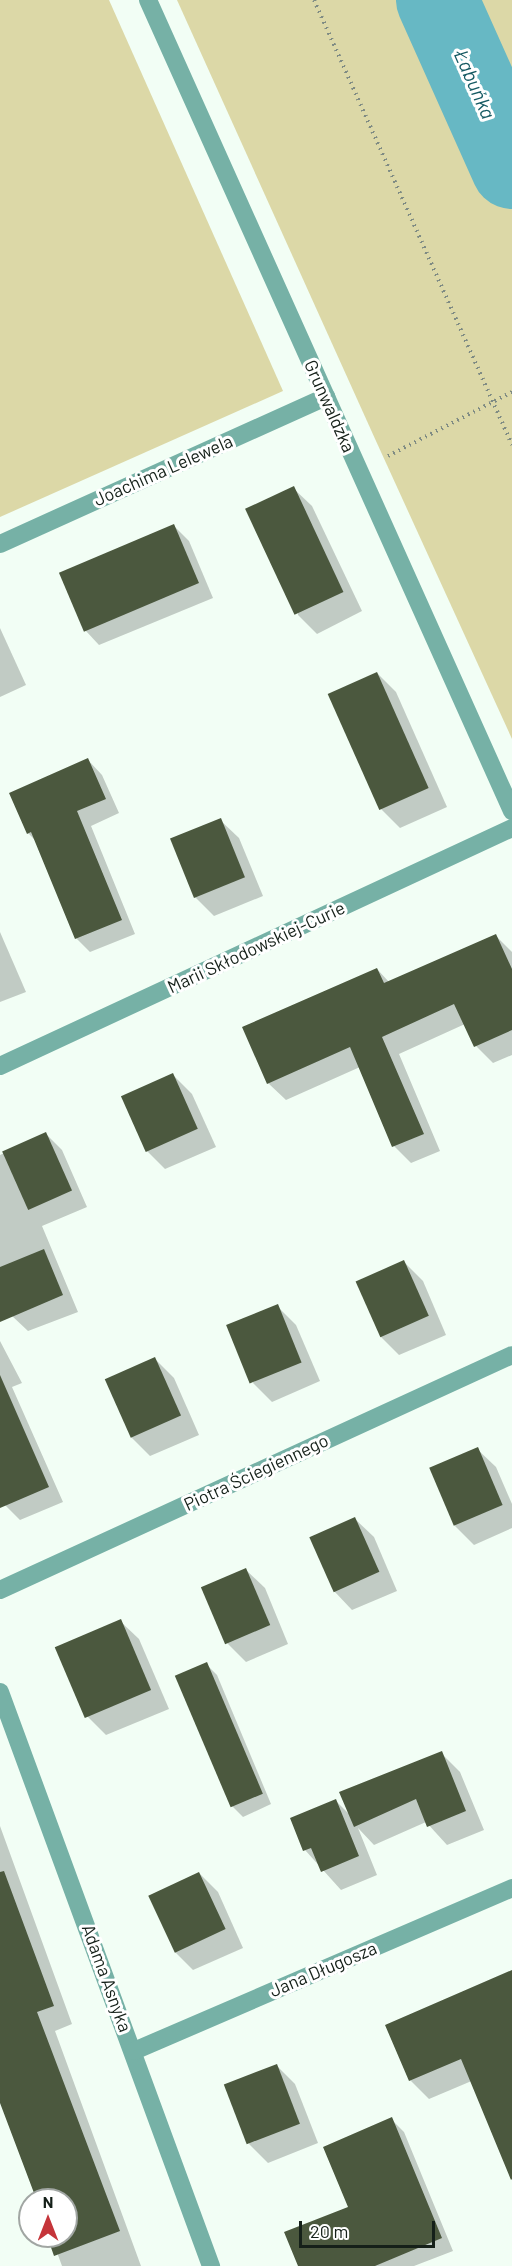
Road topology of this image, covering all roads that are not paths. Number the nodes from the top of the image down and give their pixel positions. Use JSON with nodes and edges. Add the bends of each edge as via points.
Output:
{"nodes":[{"id":1,"x":148,"y":0,"type":"edge"},
{"id":2,"x":326,"y":397,"type":"junction"},
{"id":3,"x":0,"y":544,"type":"edge"},
{"id":4,"x":512,"y":811,"type":"edge"},
{"id":5,"x":512,"y":828,"type":"edge"},
{"id":6,"x":0,"y":1066,"type":"edge"},
{"id":7,"x":512,"y":1355,"type":"edge"},
{"id":8,"x":0,"y":1590,"type":"edge"},
{"id":9,"x":0,"y":1692,"type":"edge"},
{"id":10,"x":512,"y":1888,"type":"edge"},
{"id":11,"x":134,"y":2051,"type":"junction"},
{"id":12,"x":211,"y":2266,"type":"edge"}],
"edges":[{"from":1,"to":2,"type":"street","name":"Grunwaldzka"},
{"from":2,"to":3,"type":"street","name":"Joachima Lelewela"},
{"from":2,"to":4,"type":"street","name":"Grunwaldzka"},
{"from":5,"to":6,"type":"street","name":"Marii Skłodowskiej-Curie"},
{"from":7,"to":8,"type":"street","name":"Piotra Ściegiennego"},
{"from":9,"to":11,"type":"street","name":"Adama Asnyka"},
{"from":10,"to":11,"type":"street","name":"Jana Długosza"},
{"from":11,"to":12,"type":"street","name":"Adama Asnyka"}]}
